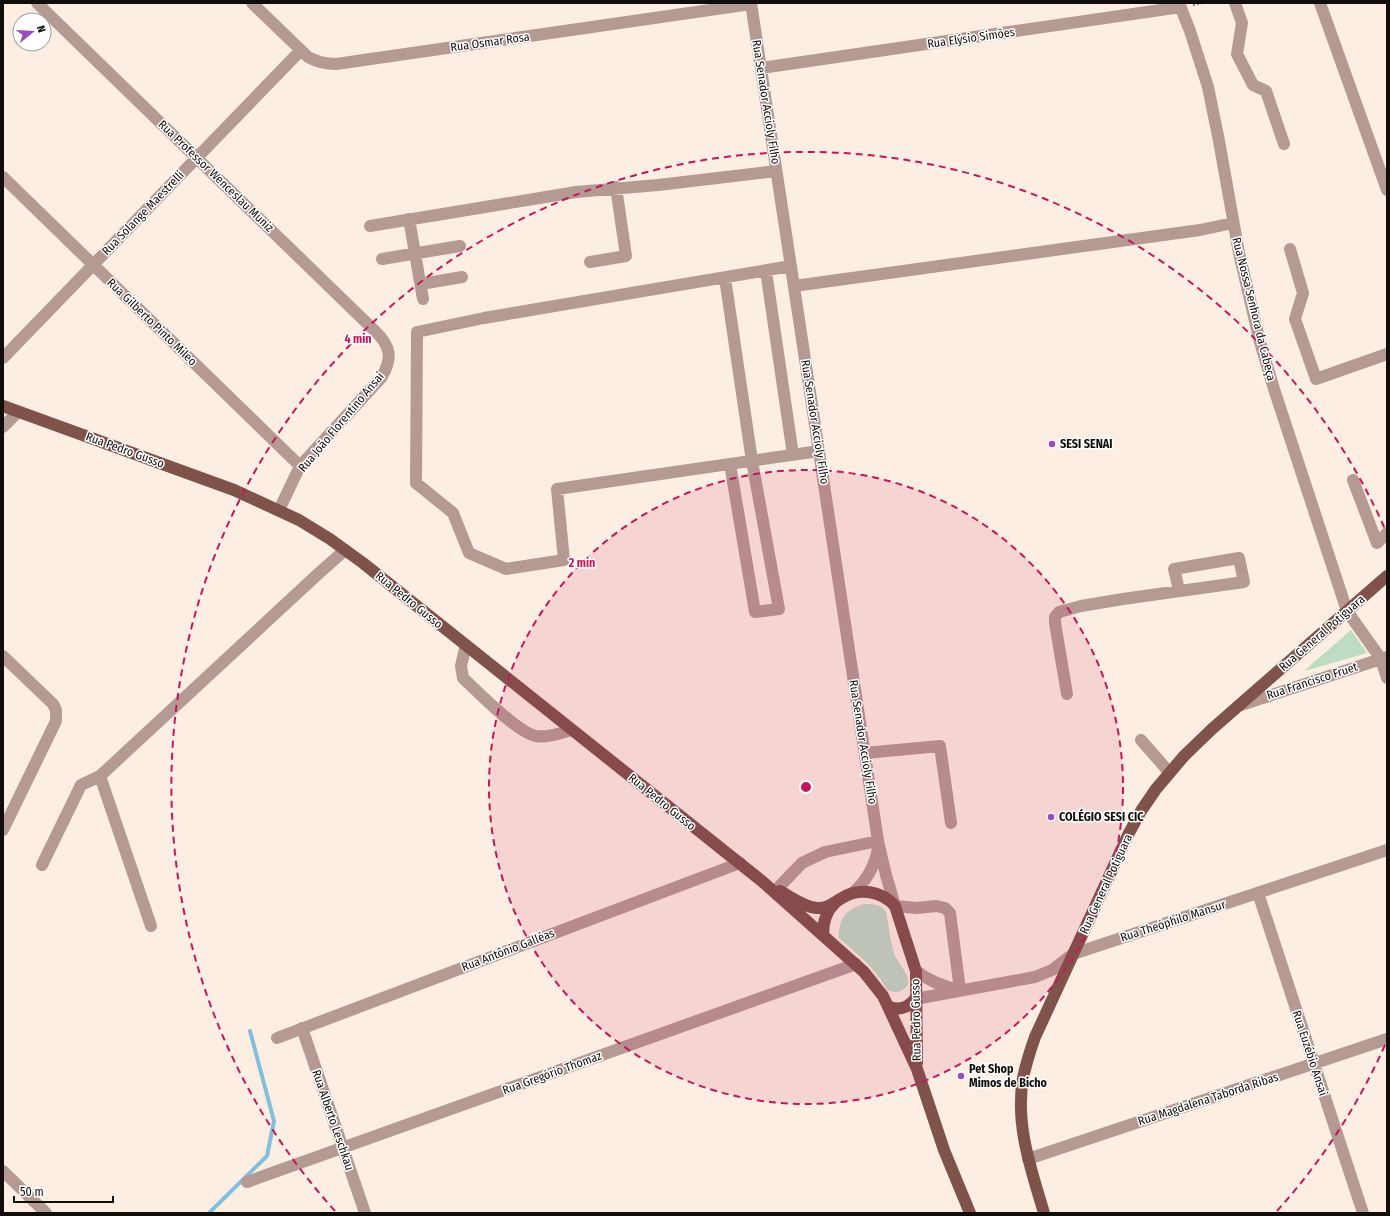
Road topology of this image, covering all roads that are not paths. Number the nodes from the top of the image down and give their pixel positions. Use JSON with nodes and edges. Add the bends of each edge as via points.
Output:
{"nodes":[{"id":1,"x":37,"y":3,"type":"edge"},
{"id":2,"x":252,"y":3,"type":"edge"},
{"id":3,"x":751,"y":3,"type":"edge"},
{"id":4,"x":1235,"y":3,"type":"edge"},
{"id":5,"x":1320,"y":3,"type":"edge"},
{"id":6,"x":1180,"y":5,"type":"edge"},
{"id":7,"x":301,"y":50,"type":"junction"},
{"id":8,"x":761,"y":68,"type":"junction"},
{"id":9,"x":1284,"y":144,"type":"dead end"},
{"id":10,"x":197,"y":158,"type":"junction"},
{"id":11,"x":776,"y":171,"type":"junction"},
{"id":12,"x":3,"y":177,"type":"edge"},
{"id":13,"x":616,"y":188,"type":"junction"},
{"id":14,"x":1387,"y":190,"type":"edge"},
{"id":15,"x":409,"y":220,"type":"junction"},
{"id":16,"x":1233,"y":223,"type":"junction"},
{"id":17,"x":370,"y":226,"type":"dead end"},
{"id":18,"x":460,"y":246,"type":"dead end"},
{"id":19,"x":1290,"y":249,"type":"dead end"},
{"id":20,"x":416,"y":253,"type":"junction"},
{"id":21,"x":382,"y":259,"type":"dead end"},
{"id":22,"x":590,"y":262,"type":"dead end"},
{"id":23,"x":93,"y":265,"type":"junction"},
{"id":24,"x":791,"y":266,"type":"junction"},
{"id":25,"x":766,"y":271,"type":"junction"},
{"id":26,"x":462,"y":276,"type":"dead end"},
{"id":27,"x":725,"y":278,"type":"junction"},
{"id":28,"x":421,"y":284,"type":"junction"},
{"id":29,"x":794,"y":286,"type":"junction"},
{"id":30,"x":423,"y":300,"type":"dead end"},
{"id":31,"x":389,"y":353,"type":"joint"},
{"id":32,"x":1387,"y":354,"type":"edge"},
{"id":33,"x":3,"y":358,"type":"edge"},
{"id":34,"x":3,"y":406,"type":"edge"},
{"id":35,"x":18,"y":412,"type":"junction"},
{"id":36,"x":3,"y":427,"type":"edge"},
{"id":37,"x":819,"y":452,"type":"junction"},
{"id":38,"x":793,"y":455,"type":"junction"},
{"id":39,"x":752,"y":461,"type":"junction"},
{"id":40,"x":730,"y":464,"type":"junction"},
{"id":41,"x":300,"y":466,"type":"junction"},
{"id":42,"x":1354,"y":480,"type":"dead end"},
{"id":43,"x":278,"y":510,"type":"junction"},
{"id":44,"x":1387,"y":533,"type":"edge"},
{"id":45,"x":345,"y":550,"type":"junction"},
{"id":46,"x":1387,"y":576,"type":"edge"},
{"id":47,"x":1179,"y":590,"type":"junction"},
{"id":48,"x":1347,"y":611,"type":"junction"},
{"id":49,"x":466,"y":645,"type":"junction"},
{"id":50,"x":3,"y":656,"type":"edge"},
{"id":51,"x":1384,"y":658,"type":"edge"},
{"id":52,"x":1387,"y":678,"type":"edge"},
{"id":53,"x":1067,"y":694,"type":"dead end"},
{"id":54,"x":1237,"y":706,"type":"junction"},
{"id":55,"x":572,"y":730,"type":"junction"},
{"id":56,"x":1141,"y":740,"type":"dead end"},
{"id":57,"x":865,"y":753,"type":"junction"},
{"id":58,"x":1169,"y":772,"type":"junction"},
{"id":59,"x":100,"y":776,"type":"junction"},
{"id":60,"x":951,"y":823,"type":"dead end"},
{"id":61,"x":3,"y":830,"type":"edge"},
{"id":62,"x":878,"y":841,"type":"junction"},
{"id":63,"x":1387,"y":850,"type":"edge"},
{"id":64,"x":740,"y":863,"type":"junction"},
{"id":65,"x":42,"y":865,"type":"dead end"},
{"id":66,"x":763,"y":882,"type":"junction"},
{"id":67,"x":777,"y":889,"type":"junction"},
{"id":68,"x":854,"y":892,"type":"junction"},
{"id":69,"x":1258,"y":893,"type":"junction"},
{"id":70,"x":835,"y":903,"type":"junction"},
{"id":71,"x":895,"y":906,"type":"junction"},
{"id":72,"x":151,"y":926,"type":"dead end"},
{"id":73,"x":823,"y":935,"type":"junction"},
{"id":74,"x":1073,"y":954,"type":"junction"},
{"id":75,"x":856,"y":964,"type":"junction"},
{"id":76,"x":916,"y":971,"type":"junction"},
{"id":77,"x":960,"y":990,"type":"junction"},
{"id":78,"x":915,"y":999,"type":"junction"},
{"id":79,"x":888,"y":1006,"type":"junction"},
{"id":80,"x":302,"y":1028,"type":"junction"},
{"id":81,"x":277,"y":1038,"type":"dead end"},
{"id":82,"x":1387,"y":1039,"type":"edge"},
{"id":83,"x":1314,"y":1064,"type":"junction"},
{"id":84,"x":917,"y":1068,"type":"junction"},
{"id":85,"x":343,"y":1148,"type":"junction"},
{"id":86,"x":1028,"y":1159,"type":"junction"},
{"id":87,"x":3,"y":1171,"type":"edge"},
{"id":88,"x":248,"y":1182,"type":"dead end"},
{"id":89,"x":46,"y":1213,"type":"edge"},
{"id":90,"x":365,"y":1213,"type":"edge"},
{"id":91,"x":970,"y":1213,"type":"edge"},
{"id":92,"x":1044,"y":1213,"type":"edge"},
{"id":93,"x":1363,"y":1213,"type":"edge"}],
"edges":[{"from":1,"to":10,"type":"street","name":"Rua Professor Wenceslau Muniz"},
{"from":2,"to":7,"type":"street","name":"Rua Osmar Rosa"},
{"from":3,"to":7,"type":"street","name":"Rua Osmar Rosa","via":[[336,64],[316,62]]},
{"from":3,"to":8,"type":"street","name":"Rua Senador Accioly Filho"},
{"from":4,"to":9,"type":"street","via":[[1242,23],[1237,54],[1253,85],[1266,91]]},
{"from":5,"to":14,"type":"street"},
{"from":6,"to":8,"type":"street","name":"Rua Elýsio Simões"},
{"from":6,"to":16,"type":"street","name":"Rua Nossa Senhora da Cabeça","via":[[1200,59],[1213,108]]},
{"from":7,"to":10,"type":"street","name":"Rua Solange Maestrelli"},
{"from":8,"to":11,"type":"street","name":"Rua Senador Accioly Filho"},
{"from":10,"to":23,"type":"street","name":"Rua Solange Maestrelli"},
{"from":10,"to":31,"type":"street","name":"Rua Professor Wenceslau Muniz","via":[[376,331]]},
{"from":11,"to":13,"type":"street"},
{"from":11,"to":24,"type":"street","name":"Rua Senador Accioly Filho"},
{"from":12,"to":23,"type":"street","name":"Rua Gilberto Pinto Mileo"},
{"from":13,"to":15,"type":"street","via":[[576,192]]},
{"from":13,"to":22,"type":"street","via":[[626,256]]},
{"from":15,"to":17,"type":"street"},
{"from":15,"to":20,"type":"street"},
{"from":16,"to":29,"type":"street","via":[[1200,230]]},
{"from":16,"to":48,"type":"street","name":"Rua Nossa Senhora da Cabeça","via":[[1249,297],[1274,389]]},
{"from":18,"to":20,"type":"street"},
{"from":19,"to":32,"type":"street","via":[[1303,293],[1295,319],[1316,378]]},
{"from":20,"to":21,"type":"street"},
{"from":20,"to":28,"type":"street"},
{"from":23,"to":33,"type":"street","name":"Rua Solange Maestrelli"},
{"from":23,"to":41,"type":"street","name":"Rua Gilberto Pinto Mileo"},
{"from":24,"to":25,"type":"street"},
{"from":24,"to":29,"type":"street","name":"Rua Senador Accioly Filho"},
{"from":25,"to":27,"type":"street"},
{"from":25,"to":38,"type":"street"},
{"from":26,"to":28,"type":"street"},
{"from":27,"to":39,"type":"street"},
{"from":27,"to":40,"type":"street","via":[[417,332],[416,483],[453,513],[469,553],[506,569],[564,560],[557,489]]},
{"from":28,"to":30,"type":"street"},
{"from":29,"to":37,"type":"street","name":"Rua Senador Accioly Filho"},
{"from":31,"to":41,"type":"street","name":"Rua João Florentino Ansai","via":[[388,363],[381,378]]},
{"from":34,"to":35,"type":"main road","name":"Rua Pedro Gusso"},
{"from":35,"to":36,"type":"street"},
{"from":35,"to":43,"type":"main road","name":"Rua Pedro Gusso","via":[[208,480]]},
{"from":37,"to":38,"type":"street"},
{"from":37,"to":57,"type":"street","name":"Rua Senador Accioly Filho"},
{"from":38,"to":39,"type":"street"},
{"from":39,"to":40,"type":"street"},
{"from":39,"to":40,"type":"street","via":[[779,609],[755,612]]},
{"from":41,"to":43,"type":"street","name":"Rua João Florentino Ansai"},
{"from":42,"to":44,"type":"street","via":[[1377,543]]},
{"from":43,"to":45,"type":"main road","name":"Rua Pedro Gusso","via":[[314,528]]},
{"from":45,"to":49,"type":"main road","name":"Rua Pedro Gusso"},
{"from":45,"to":59,"type":"street"},
{"from":46,"to":48,"type":"main road","name":"Rua General Potiguara"},
{"from":47,"to":47,"type":"street","via":[[1244,582],[1239,558],[1174,569]]},
{"from":47,"to":53,"type":"street","via":[[1059,612],[1055,617],[1056,634]]},
{"from":48,"to":51,"type":"street","name":"Rua Nossa Senhora da Cabeça"},
{"from":48,"to":54,"type":"main road","name":"Rua General Potiguara"},
{"from":49,"to":55,"type":"main road","name":"Rua Pedro Gusso"},
{"from":49,"to":55,"type":"street","via":[[461,666],[463,678],[519,728],[535,736],[548,736]]},
{"from":50,"to":61,"type":"street","via":[[49,700],[56,710],[56,721]]},
{"from":51,"to":52,"type":"street","name":"Rua Nossa Senhora da Cabeça"},
{"from":51,"to":54,"type":"street","name":"Rua Francisco Fruet"},
{"from":54,"to":58,"type":"main road","name":"Rua General Potiguara"},
{"from":55,"to":64,"type":"main road","name":"Rua Pedro Gusso"},
{"from":56,"to":58,"type":"street"},
{"from":57,"to":60,"type":"street","via":[[940,746]]},
{"from":57,"to":62,"type":"street","name":"Rua Senador Accioly Filho"},
{"from":58,"to":74,"type":"main road","name":"Rua General Potiguara","via":[[1141,811],[1129,833]]},
{"from":59,"to":65,"type":"street","via":[[81,785]]},
{"from":59,"to":72,"type":"street"},
{"from":62,"to":67,"type":"street","via":[[825,852],[802,864]]},
{"from":62,"to":68,"type":"street","name":"Rua Senador Accioly Filho","via":[[877,855],[870,874]]},
{"from":62,"to":71,"type":"street","name":"Rua Senador Accioly Filho"},
{"from":63,"to":69,"type":"street","name":"Rua Theóphilo Mansur"},
{"from":64,"to":66,"type":"main road","name":"Rua Pedro Gusso"},
{"from":64,"to":80,"type":"street","name":"Rua Antônio Galléas"},
{"from":66,"to":67,"type":"main road","name":"Rua Pedro Gusso"},
{"from":66,"to":73,"type":"main road","name":"Rua Pedro Gusso"},
{"from":67,"to":70,"type":"main road","name":"Rua Pedro Gusso","via":[[815,908]]},
{"from":68,"to":70,"type":"main road","name":"Rua Pedro Gusso"},
{"from":68,"to":71,"type":"main road","name":"Rua Pedro Gusso","via":[[874,892]]},
{"from":69,"to":74,"type":"street","name":"Rua Theóphilo Mansur"},
{"from":69,"to":83,"type":"street","name":"Rua Euzébio Ansai"},
{"from":70,"to":73,"type":"main road","via":[[828,911]]},
{"from":71,"to":76,"type":"main road","name":"Rua Pedro Gusso"},
{"from":71,"to":77,"type":"street","via":[[936,906],[945,908],[950,913]]},
{"from":73,"to":75,"type":"main road","name":"Rua Pedro Gusso"},
{"from":74,"to":77,"type":"street","name":"Rua Theóphilo Mansur","via":[[1052,970],[1035,978]]},
{"from":74,"to":86,"type":"main road","name":"Rua General Potiguara","via":[[1035,1037],[1023,1079],[1022,1125]]},
{"from":75,"to":79,"type":"main road","name":"Rua Pedro Gusso","via":[[873,982]]},
{"from":75,"to":85,"type":"street","name":"Rua Gregório Thomaz"},
{"from":76,"to":77,"type":"street","name":"Rua Theóphilo Mansur","via":[[937,984]]},
{"from":76,"to":78,"type":"main road","name":"Rua Pedro Gusso"},
{"from":77,"to":78,"type":"street","name":"Rua Theóphilo Mansur"},
{"from":78,"to":79,"type":"main road","via":[[903,1008]]},
{"from":78,"to":84,"type":"main road","name":"Rua Pedro Gusso"},
{"from":79,"to":84,"type":"main road","name":"Rua Pedro Gusso"},
{"from":80,"to":81,"type":"street","name":"Rua Antônio Galléas"},
{"from":80,"to":85,"type":"street","name":"Rua Alberto Leschkau"},
{"from":82,"to":83,"type":"street","name":"Rua Magdalena Taborda Ribas"},
{"from":83,"to":86,"type":"street","name":"Rua Magdalena Taborda Ribas"},
{"from":83,"to":93,"type":"street","name":"Rua Euzébio Ansai"},
{"from":84,"to":91,"type":"main road","name":"Rua Pedro Gusso","via":[[944,1150]]},
{"from":85,"to":88,"type":"street","name":"Rua Gregório Thomaz"},
{"from":85,"to":90,"type":"street","name":"Rua Alberto Leschkau"},
{"from":86,"to":92,"type":"main road","name":"Rua General Potiguara"},
{"from":87,"to":89,"type":"street"}]}
